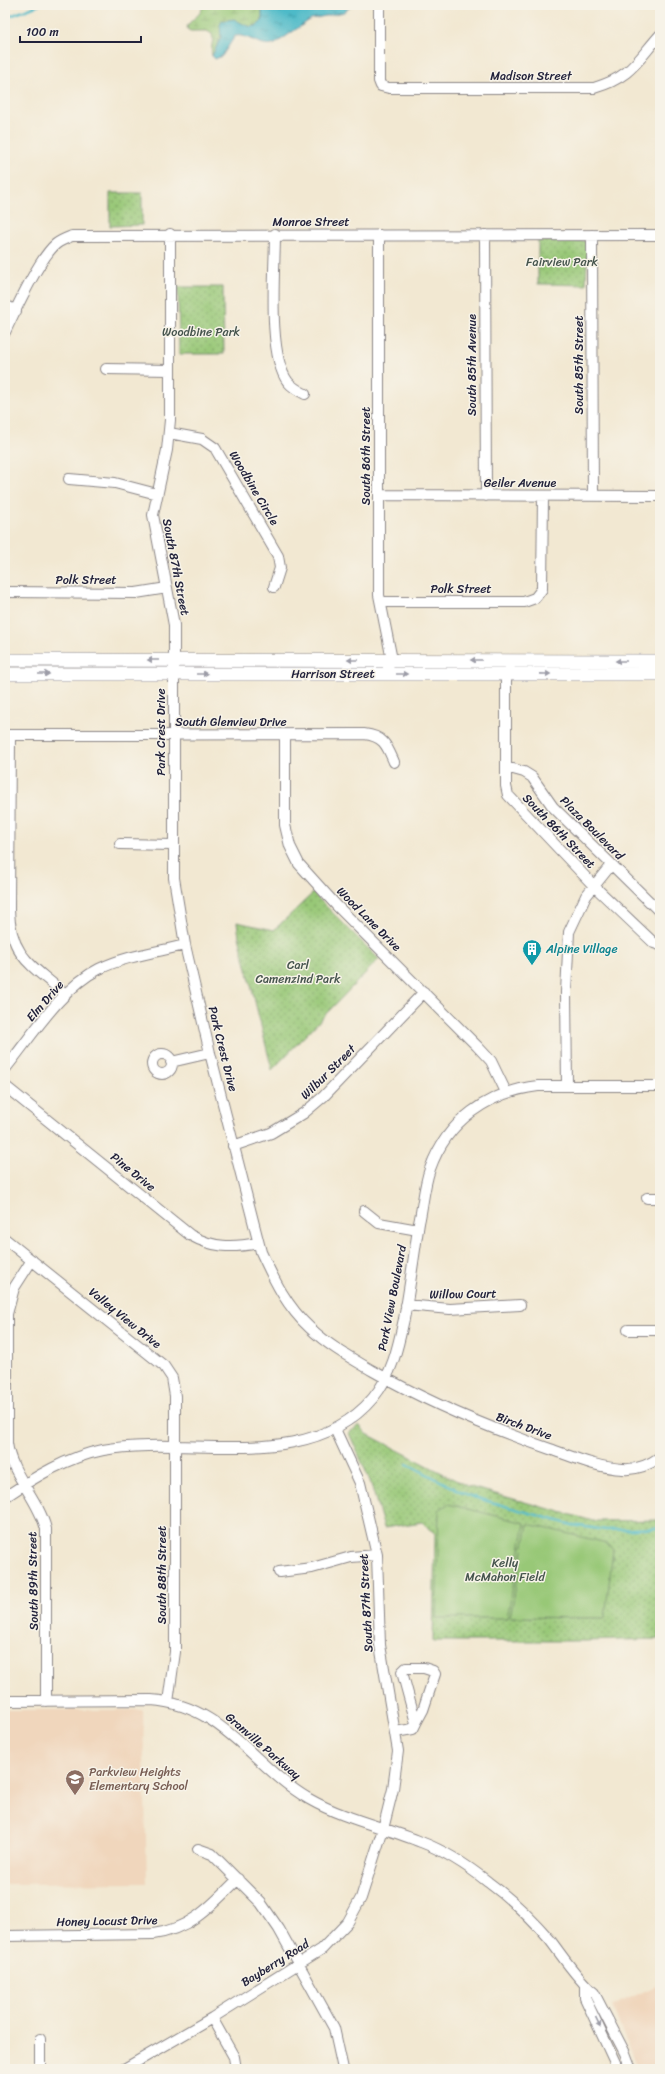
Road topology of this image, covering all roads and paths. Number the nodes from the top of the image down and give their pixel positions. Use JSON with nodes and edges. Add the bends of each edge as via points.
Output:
{"nodes":[{"id":1,"x":379,"y":5,"type":"edge"},
{"id":2,"x":660,"y":35,"type":"edge"},
{"id":3,"x":170,"y":234,"type":"junction"},
{"id":4,"x":275,"y":234,"type":"junction"},
{"id":5,"x":379,"y":235,"type":"junction"},
{"id":6,"x":485,"y":235,"type":"junction"},
{"id":7,"x":592,"y":235,"type":"junction"},
{"id":8,"x":660,"y":235,"type":"edge"},
{"id":9,"x":5,"y":305,"type":"edge"},
{"id":10,"x":16,"y":311,"type":"junction"},
{"id":11,"x":5,"y":332,"type":"edge"},
{"id":12,"x":106,"y":369,"type":"dead end"},
{"id":13,"x":170,"y":370,"type":"junction"},
{"id":14,"x":305,"y":394,"type":"dead end"},
{"id":15,"x":169,"y":433,"type":"junction"},
{"id":16,"x":69,"y":479,"type":"dead end"},
{"id":17,"x":157,"y":494,"type":"junction"},
{"id":18,"x":379,"y":495,"type":"junction"},
{"id":19,"x":486,"y":496,"type":"junction"},
{"id":20,"x":543,"y":496,"type":"junction"},
{"id":21,"x":593,"y":496,"type":"junction"},
{"id":22,"x":660,"y":496,"type":"edge"},
{"id":23,"x":274,"y":587,"type":"dead end"},
{"id":24,"x":167,"y":588,"type":"junction"},
{"id":25,"x":5,"y":592,"type":"edge"},
{"id":26,"x":381,"y":602,"type":"junction"},
{"id":27,"x":5,"y":660,"type":"edge"},
{"id":28,"x":392,"y":660,"type":"junction"},
{"id":29,"x":515,"y":660,"type":"junction"},
{"id":30,"x":660,"y":661,"type":"edge"},
{"id":31,"x":175,"y":667,"type":"junction"},
{"id":32,"x":5,"y":674,"type":"edge"},
{"id":33,"x":384,"y":674,"type":"junction"},
{"id":34,"x":506,"y":674,"type":"junction"},
{"id":35,"x":660,"y":674,"type":"edge"},
{"id":36,"x":7,"y":735,"type":"edge"},
{"id":37,"x":175,"y":735,"type":"junction"},
{"id":38,"x":285,"y":735,"type":"junction"},
{"id":39,"x":394,"y":762,"type":"dead end"},
{"id":40,"x":506,"y":767,"type":"junction"},
{"id":41,"x":120,"y":844,"type":"dead end"},
{"id":42,"x":173,"y":845,"type":"junction"},
{"id":43,"x":611,"y":865,"type":"junction"},
{"id":44,"x":594,"y":886,"type":"junction"},
{"id":45,"x":660,"y":912,"type":"edge"},
{"id":46,"x":185,"y":945,"type":"junction"},
{"id":47,"x":660,"y":945,"type":"edge"},
{"id":48,"x":424,"y":992,"type":"junction"},
{"id":49,"x":65,"y":994,"type":"junction"},
{"id":50,"x":210,"y":1053,"type":"junction"},
{"id":51,"x":171,"y":1062,"type":"dead end"},
{"id":52,"x":5,"y":1069,"type":"edge"},
{"id":53,"x":5,"y":1086,"type":"edge"},
{"id":54,"x":567,"y":1086,"type":"junction"},
{"id":55,"x":660,"y":1086,"type":"edge"},
{"id":56,"x":506,"y":1092,"type":"junction"},
{"id":57,"x":233,"y":1146,"type":"junction"},
{"id":58,"x":646,"y":1198,"type":"dead end"},
{"id":59,"x":660,"y":1198,"type":"edge"},
{"id":60,"x":364,"y":1211,"type":"dead end"},
{"id":61,"x":418,"y":1230,"type":"junction"},
{"id":62,"x":5,"y":1239,"type":"edge"},
{"id":63,"x":258,"y":1243,"type":"junction"},
{"id":64,"x":32,"y":1260,"type":"junction"},
{"id":65,"x":406,"y":1305,"type":"junction"},
{"id":66,"x":520,"y":1305,"type":"dead end"},
{"id":67,"x":628,"y":1330,"type":"dead end"},
{"id":68,"x":660,"y":1330,"type":"edge"},
{"id":69,"x":386,"y":1378,"type":"junction"},
{"id":70,"x":334,"y":1429,"type":"junction"},
{"id":71,"x":175,"y":1446,"type":"junction"},
{"id":72,"x":659,"y":1460,"type":"edge"},
{"id":73,"x":24,"y":1484,"type":"junction"},
{"id":74,"x":5,"y":1497,"type":"edge"},
{"id":75,"x":377,"y":1555,"type":"junction"},
{"id":76,"x":279,"y":1572,"type":"dead end"},
{"id":77,"x":5,"y":1701,"type":"edge"},
{"id":78,"x":46,"y":1701,"type":"junction"},
{"id":79,"x":168,"y":1702,"type":"junction"},
{"id":80,"x":416,"y":1723,"type":"junction"},
{"id":81,"x":395,"y":1732,"type":"junction"},
{"id":82,"x":383,"y":1829,"type":"junction"},
{"id":83,"x":198,"y":1849,"type":"dead end"},
{"id":84,"x":238,"y":1879,"type":"junction"},
{"id":85,"x":5,"y":1936,"type":"edge"},
{"id":86,"x":299,"y":1964,"type":"junction"},
{"id":87,"x":586,"y":1986,"type":"junction"},
{"id":88,"x":212,"y":2018,"type":"junction"},
{"id":89,"x":40,"y":2039,"type":"dead end"},
{"id":90,"x":40,"y":2069,"type":"edge"},
{"id":91,"x":124,"y":2069,"type":"edge"},
{"id":92,"x":236,"y":2069,"type":"edge"},
{"id":93,"x":343,"y":2069,"type":"edge"},
{"id":94,"x":618,"y":2069,"type":"edge"},
{"id":95,"x":631,"y":2069,"type":"edge"}],
"edges":[{"from":1,"to":2,"type":"street","name":"Madison Street","via":[[379,81],[381,86],[389,88],[594,88],[629,72]]},
{"from":3,"to":4,"type":"street","name":"Monroe Street"},
{"from":3,"to":10,"type":"street","name":"Monroe Street","via":[[82,235],[63,239],[50,251]]},
{"from":3,"to":13,"type":"street","name":"South 87th Street"},
{"from":4,"to":5,"type":"street","name":"Monroe Street"},
{"from":4,"to":14,"type":"street","via":[[276,350],[287,381]]},
{"from":5,"to":6,"type":"street","name":"Monroe Street"},
{"from":5,"to":18,"type":"street","name":"South 86th Street"},
{"from":6,"to":7,"type":"street","name":"Monroe Street"},
{"from":6,"to":19,"type":"street","name":"South 85th Avenue"},
{"from":7,"to":8,"type":"street","name":"Monroe Street"},
{"from":7,"to":21,"type":"street","name":"South 85th Street"},
{"from":9,"to":10,"type":"street"},
{"from":10,"to":11,"type":"street"},
{"from":12,"to":13,"type":"street"},
{"from":13,"to":15,"type":"street","name":"South 87th Street"},
{"from":15,"to":17,"type":"street","name":"South 87th Street"},
{"from":15,"to":23,"type":"street","name":"Woodbine Circle","via":[[202,438],[215,448],[278,556],[280,568]]},
{"from":16,"to":17,"type":"street","via":[[115,483]]},
{"from":17,"to":24,"type":"street","name":"South 87th Street","via":[[153,522]]},
{"from":18,"to":19,"type":"street","name":"Geiler Avenue"},
{"from":18,"to":26,"type":"street","name":"South 86th Street"},
{"from":19,"to":20,"type":"street","name":"Geiler Avenue"},
{"from":20,"to":21,"type":"street","name":"Geiler Avenue"},
{"from":20,"to":26,"type":"street","name":"Polk Street","via":[[542,589],[532,600]]},
{"from":21,"to":22,"type":"street","name":"Geiler Avenue"},
{"from":24,"to":25,"type":"street","name":"Polk Street","via":[[136,593]]},
{"from":24,"to":31,"type":"street","name":"South 87th Street","via":[[174,624]]},
{"from":26,"to":28,"type":"street","name":"South 86th Street"},
{"from":31,"to":27,"type":"main road","name":"Harrison Street","one_way":true},
{"from":29,"to":28,"type":"main road","name":"Harrison Street","one_way":true},
{"from":28,"to":31,"type":"main road","name":"Harrison Street","one_way":true},
{"from":28,"to":33,"type":"street"},
{"from":30,"to":29,"type":"main road","name":"Harrison Street","one_way":true},
{"from":29,"to":34,"type":"street"},
{"from":32,"to":31,"type":"main road","name":"Harrison Street","one_way":true},
{"from":31,"to":33,"type":"main road","name":"Harrison Street","one_way":true},
{"from":31,"to":37,"type":"street","name":"Park Crest Drive"},
{"from":33,"to":34,"type":"main road","name":"Harrison Street","one_way":true},
{"from":34,"to":35,"type":"main road","name":"Harrison Street","one_way":true},
{"from":34,"to":40,"type":"street","name":"South 86th Street"},
{"from":36,"to":37,"type":"street","name":"South Glenview Drive"},
{"from":36,"to":49,"type":"street","via":[[11,933],[17,950],[23,957]]},
{"from":37,"to":38,"type":"street","name":"South Glenview Drive"},
{"from":37,"to":42,"type":"street","name":"Park Crest Drive"},
{"from":38,"to":39,"type":"street","name":"South Glenview Drive","via":[[373,736],[385,741]]},
{"from":38,"to":48,"type":"street","name":"Wood Lane Drive","via":[[285,820],[288,839],[296,860],[336,905]]},
{"from":40,"to":43,"type":"street","name":"Plaza Boulevard","via":[[524,772],[535,780],[553,807]]},
{"from":40,"to":44,"type":"street","name":"South 86th Street","via":[[506,786],[511,799]]},
{"from":41,"to":42,"type":"street"},
{"from":42,"to":46,"type":"street","name":"Park Crest Drive","via":[[174,878]]},
{"from":43,"to":44,"type":"street"},
{"from":43,"to":45,"type":"street","name":"Plaza Boulevard"},
{"from":44,"to":47,"type":"street","via":[[654,943]]},
{"from":44,"to":54,"type":"street","name":"South 86th Street","via":[[576,913],[569,932],[566,992]]},
{"from":46,"to":49,"type":"street","name":"Elm Drive","via":[[104,966]]},
{"from":46,"to":50,"type":"street","name":"Park Crest Drive"},
{"from":48,"to":56,"type":"street","name":"Wood Lane Drive","via":[[491,1061]]},
{"from":48,"to":57,"type":"street","name":"Wilbur Street","via":[[324,1096],[304,1113],[271,1133]]},
{"from":49,"to":52,"type":"street","name":"Elm Drive"},
{"from":50,"to":51,"type":"street"},
{"from":50,"to":57,"type":"street","name":"Park Crest Drive"},
{"from":53,"to":63,"type":"street","name":"Pine Drive","via":[[190,1235],[206,1243],[223,1246]]},
{"from":54,"to":55,"type":"street","name":"Park View Boulevard"},
{"from":54,"to":56,"type":"street","name":"Park View Boulevard","via":[[538,1086]]},
{"from":56,"to":61,"type":"street","name":"Park View Boulevard","via":[[490,1099],[465,1116],[440,1147],[428,1176]]},
{"from":57,"to":63,"type":"street","name":"Park Crest Drive"},
{"from":58,"to":59,"type":"street"},
{"from":60,"to":61,"type":"street","via":[[379,1223]]},
{"from":61,"to":65,"type":"street","name":"Park View Boulevard"},
{"from":62,"to":64,"type":"street","name":"Valley View Drive"},
{"from":63,"to":69,"type":"street","name":"Park Crest Drive","via":[[274,1279],[292,1309],[306,1324],[337,1350]]},
{"from":64,"to":71,"type":"street","name":"Valley View Drive","via":[[167,1369],[175,1390]]},
{"from":64,"to":73,"type":"street","name":"South 89th Street","via":[[16,1282],[7,1321],[7,1443],[12,1462]]},
{"from":65,"to":66,"type":"street","name":"Willow Court","via":[[450,1309]]},
{"from":65,"to":69,"type":"street","name":"Park View Boulevard","via":[[396,1352]]},
{"from":67,"to":68,"type":"street"},
{"from":69,"to":70,"type":"street","name":"Park View Boulevard","via":[[363,1408]]},
{"from":69,"to":72,"type":"street","name":"Birch Drive","via":[[479,1423],[582,1460],[610,1468],[625,1469]]},
{"from":70,"to":71,"type":"street","name":"Park View Boulevard","via":[[305,1440],[270,1446]]},
{"from":70,"to":75,"type":"street","name":"South 87th Street","via":[[360,1483]]},
{"from":71,"to":73,"type":"street","name":"Park View Boulevard","via":[[131,1446],[101,1451],[66,1461]]},
{"from":71,"to":79,"type":"street","name":"South 88th Street","via":[[175,1652]]},
{"from":73,"to":74,"type":"street","name":"Park View Boulevard"},
{"from":73,"to":78,"type":"street","name":"South 89th Street","via":[[39,1509],[46,1536]]},
{"from":75,"to":76,"type":"street","via":[[351,1557],[312,1568]]},
{"from":75,"to":81,"type":"street","name":"South 87th Street","via":[[380,1645]]},
{"from":77,"to":78,"type":"street","name":"Granville Parkway"},
{"from":78,"to":79,"type":"street","name":"Granville Parkway"},
{"from":79,"to":82,"type":"street","name":"Granville Parkway","via":[[214,1721],[283,1783],[309,1799],[338,1814]]},
{"from":80,"to":80,"type":"street","via":[[435,1674],[424,1668],[406,1668],[402,1672]]},
{"from":80,"to":81,"type":"street","via":[[413,1729]]},
{"from":81,"to":82,"type":"street","name":"South 87th Street","via":[[398,1751],[393,1789]]},
{"from":82,"to":86,"type":"street","name":"Bayberry Road","via":[[361,1898],[348,1922],[322,1949]]},
{"from":82,"to":87,"type":"street","name":"Granville Parkway","via":[[431,1846],[489,1882],[548,1938]]},
{"from":83,"to":84,"type":"street","via":[[212,1854]]},
{"from":84,"to":85,"type":"street","name":"Honey Locust Drive","via":[[209,1908],[170,1932]]},
{"from":84,"to":86,"type":"street","via":[[261,1903]]},
{"from":86,"to":88,"type":"street","name":"Bayberry Road"},
{"from":86,"to":93,"type":"street","via":[[334,2028]]},
{"from":87,"to":94,"type":"street","one_way":true,"via":[[585,1998]]},
{"from":87,"to":95,"type":"street","name":"Granville Parkway","via":[[598,2000]]},
{"from":88,"to":91,"type":"street","name":"Bayberry Road"},
{"from":88,"to":92,"type":"street","via":[[234,2057]]},
{"from":89,"to":90,"type":"street"}]}
